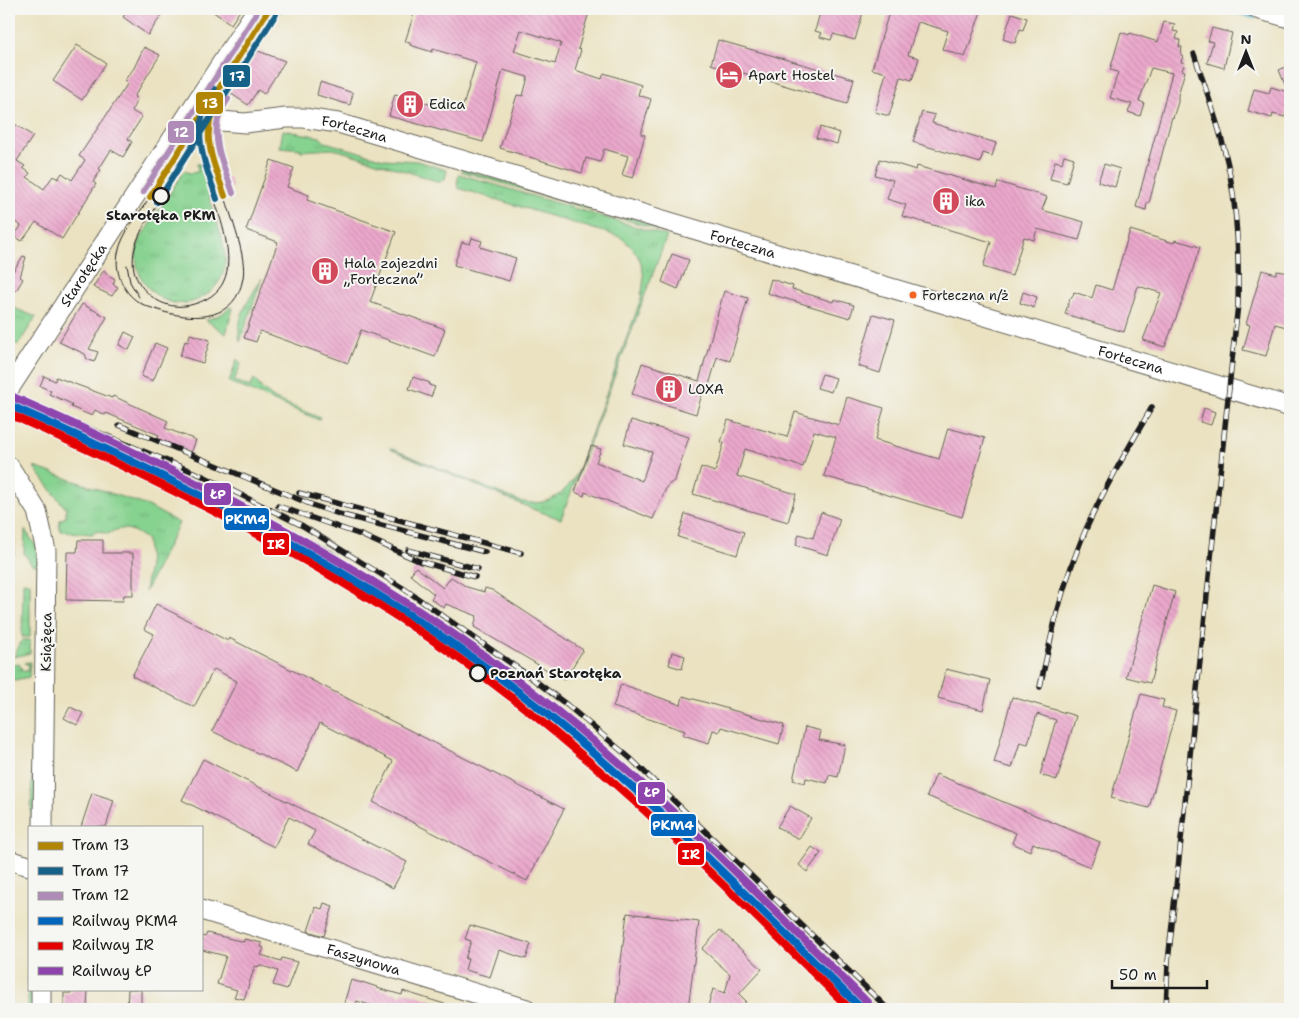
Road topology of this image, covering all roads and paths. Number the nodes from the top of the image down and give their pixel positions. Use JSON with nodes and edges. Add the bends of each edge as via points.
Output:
{"nodes":[{"id":1,"x":256,"y":9,"type":"edge"},
{"id":2,"x":1258,"y":9,"type":"edge"},
{"id":3,"x":1290,"y":18,"type":"edge"},
{"id":4,"x":196,"y":102,"type":"junction"},
{"id":5,"x":9,"y":389,"type":"edge"},
{"id":6,"x":1290,"y":407,"type":"edge"},
{"id":7,"x":9,"y":466,"type":"edge"},
{"id":8,"x":43,"y":826,"type":"edge"},
{"id":9,"x":9,"y":860,"type":"edge"},
{"id":10,"x":28,"y":866,"type":"edge"},
{"id":11,"x":202,"y":910,"type":"edge"},
{"id":12,"x":41,"y":990,"type":"edge"},
{"id":13,"x":41,"y":1009,"type":"edge"},
{"id":14,"x":527,"y":1009,"type":"edge"}],
"edges":[{"from":1,"to":4,"type":"street","name":"Starołęcka"},
{"from":2,"to":3,"type":"street"},
{"from":4,"to":5,"type":"street","name":"Starołęcka"},
{"from":4,"to":6,"type":"street","name":"Forteczna","via":[[221,121],[245,123],[304,118],[338,123]]},
{"from":7,"to":8,"type":"street","name":"Książęca","via":[[37,511],[46,551]]},
{"from":9,"to":10,"type":"street"},
{"from":11,"to":14,"type":"street","name":"Faszynowa"},
{"from":12,"to":13,"type":"street"}]}
